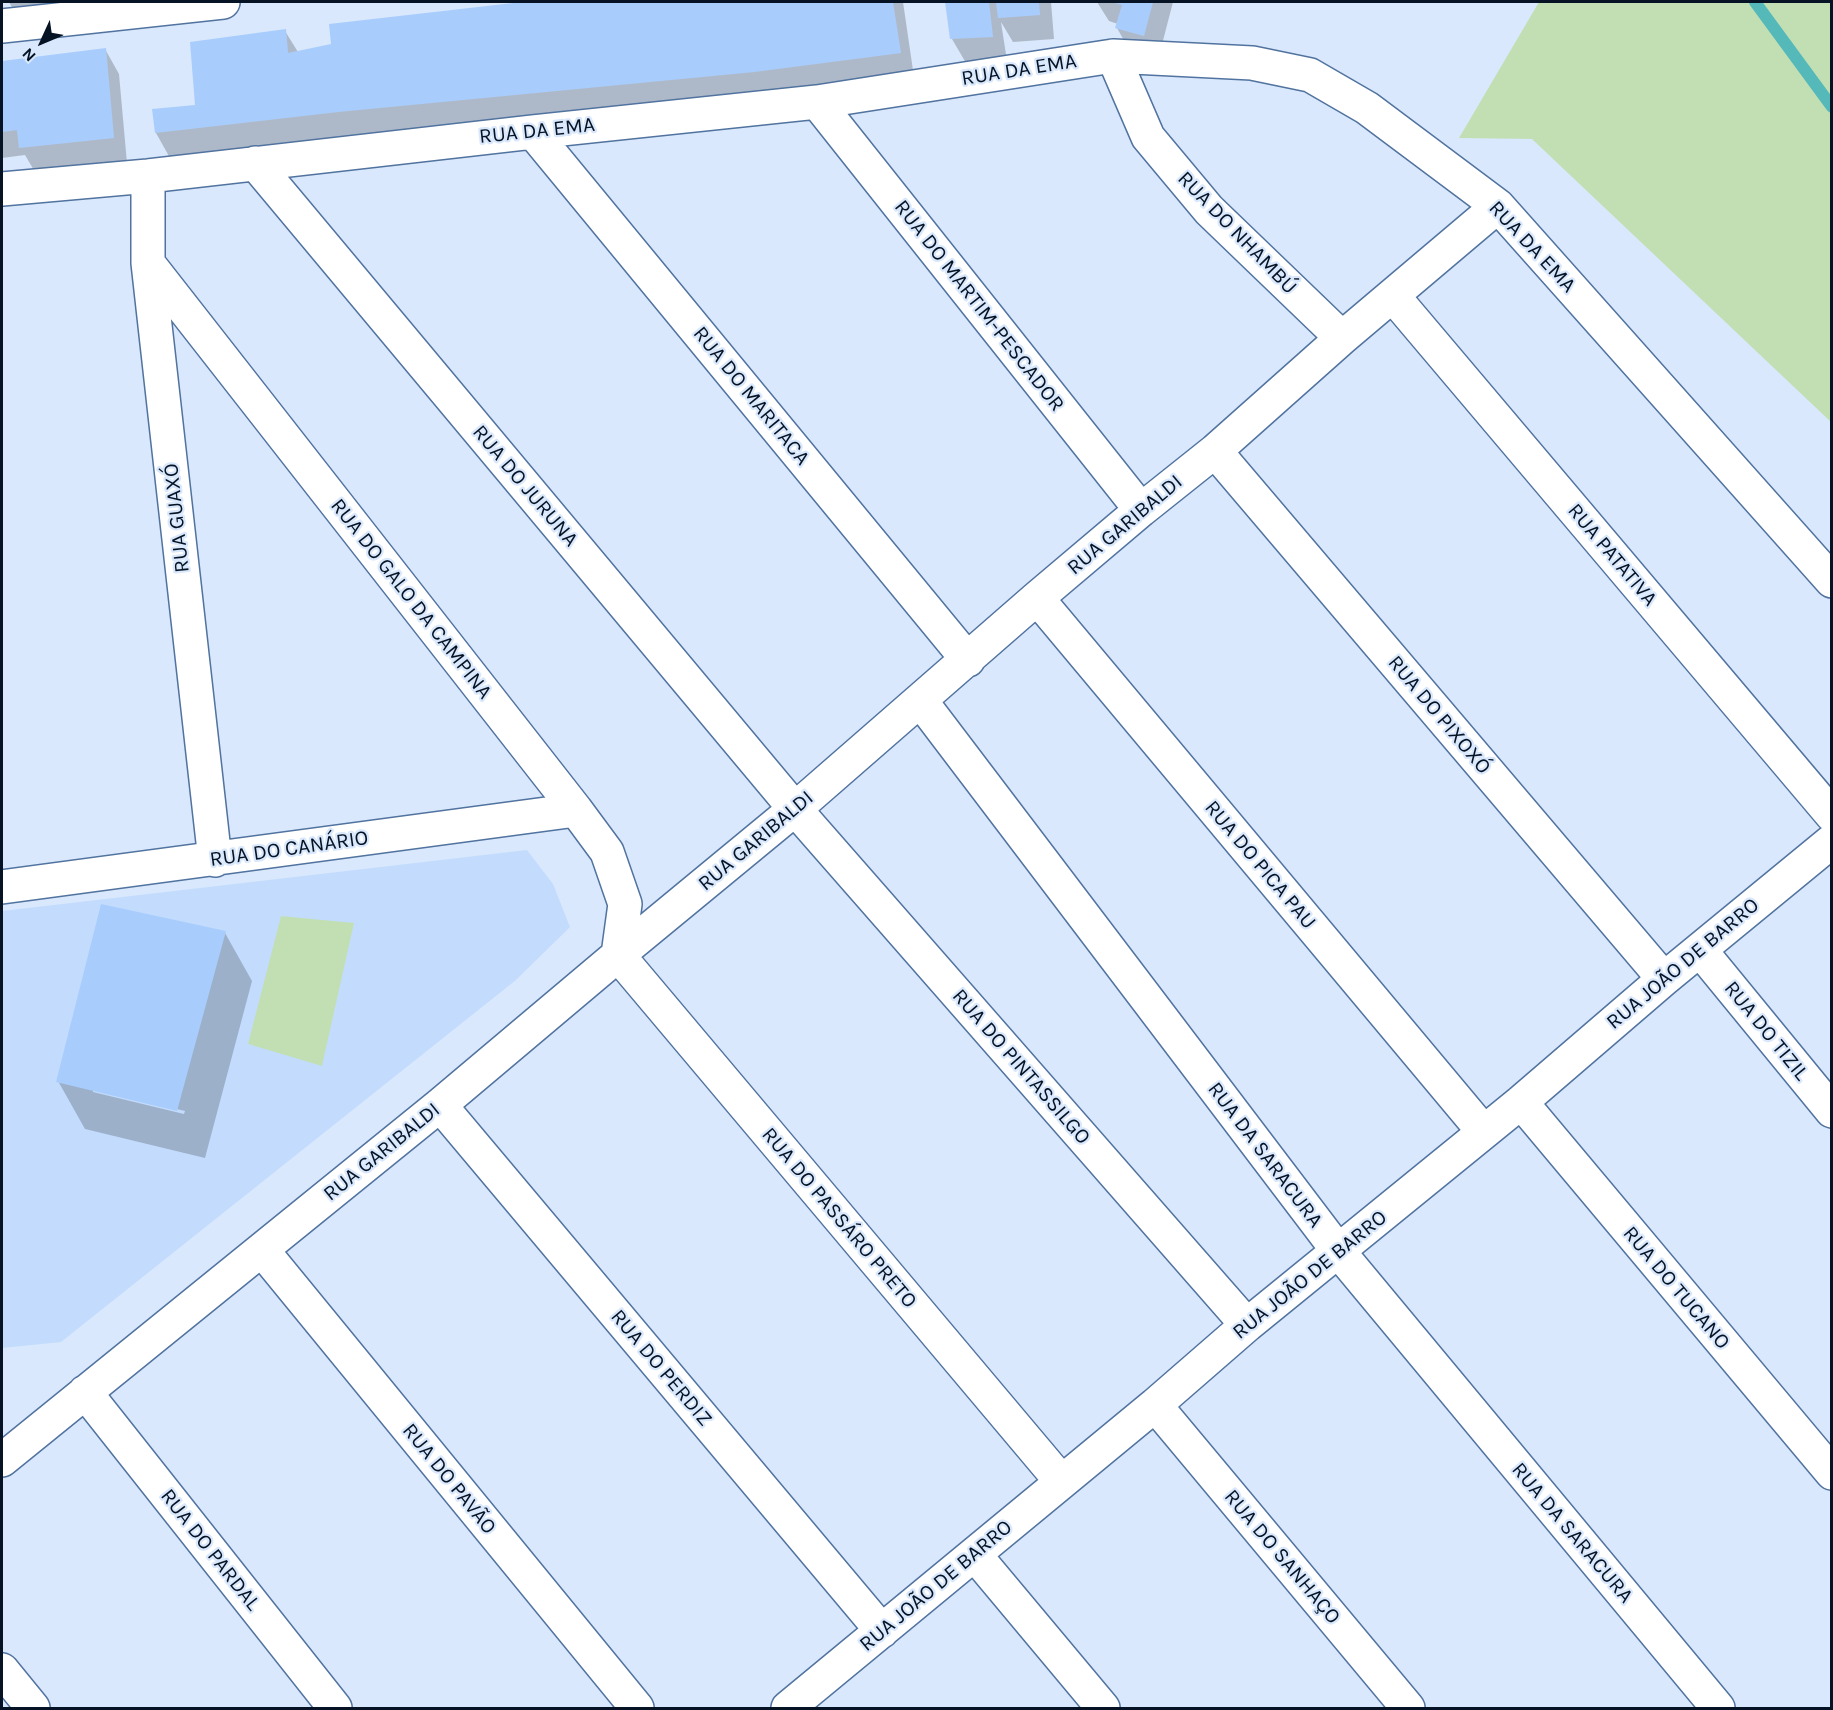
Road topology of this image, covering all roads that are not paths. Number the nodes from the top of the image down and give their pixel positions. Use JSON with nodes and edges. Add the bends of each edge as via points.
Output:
{"nodes":[{"id":1,"x":223,"y":2,"type":"edge"},
{"id":2,"x":2,"y":26,"type":"edge"},
{"id":3,"x":1113,"y":56,"type":"junction"},
{"id":4,"x":817,"y":102,"type":"junction"},
{"id":5,"x":533,"y":132,"type":"junction"},
{"id":6,"x":255,"y":164,"type":"junction"},
{"id":7,"x":148,"y":176,"type":"junction"},
{"id":8,"x":2,"y":189,"type":"edge"},
{"id":9,"x":1497,"y":206,"type":"junction"},
{"id":10,"x":148,"y":263,"type":"junction"},
{"id":11,"x":1393,"y":296,"type":"junction"},
{"id":12,"x":1342,"y":338,"type":"junction"},
{"id":13,"x":1215,"y":451,"type":"junction"},
{"id":14,"x":1141,"y":510,"type":"junction"},
{"id":15,"x":1832,"y":581,"type":"edge"},
{"id":16,"x":1038,"y":598,"type":"junction"},
{"id":17,"x":968,"y":660,"type":"junction"},
{"id":18,"x":920,"y":700,"type":"junction"},
{"id":19,"x":795,"y":809,"type":"junction"},
{"id":20,"x":576,"y":810,"type":"junction"},
{"id":21,"x":1832,"y":815,"type":"edge"},
{"id":22,"x":1832,"y":841,"type":"edge"},
{"id":23,"x":216,"y":860,"type":"junction"},
{"id":24,"x":2,"y":887,"type":"edge"},
{"id":25,"x":1700,"y":950,"type":"junction"},
{"id":26,"x":618,"y":955,"type":"junction"},
{"id":27,"x":1664,"y":979,"type":"junction"},
{"id":28,"x":1521,"y":1102,"type":"junction"},
{"id":29,"x":440,"y":1105,"type":"junction"},
{"id":30,"x":1832,"y":1111,"type":"edge"},
{"id":31,"x":1483,"y":1131,"type":"junction"},
{"id":32,"x":261,"y":1250,"type":"junction"},
{"id":33,"x":1339,"y":1252,"type":"junction"},
{"id":34,"x":1247,"y":1325,"type":"junction"},
{"id":35,"x":85,"y":1392,"type":"junction"},
{"id":36,"x":1155,"y":1405,"type":"junction"},
{"id":37,"x":2,"y":1460,"type":"edge"},
{"id":38,"x":1832,"y":1473,"type":"edge"},
{"id":39,"x":1061,"y":1481,"type":"junction"},
{"id":40,"x":975,"y":1555,"type":"junction"},
{"id":41,"x":882,"y":1631,"type":"junction"},
{"id":42,"x":2,"y":1670,"type":"edge"},
{"id":43,"x":794,"y":1706,"type":"edge"},
{"id":44,"x":33,"y":1708,"type":"edge"},
{"id":45,"x":335,"y":1708,"type":"edge"},
{"id":46,"x":637,"y":1708,"type":"edge"},
{"id":47,"x":1103,"y":1708,"type":"edge"},
{"id":48,"x":1408,"y":1708,"type":"edge"},
{"id":49,"x":1718,"y":1708,"type":"edge"}],
"edges":[{"from":1,"to":2,"type":"street"},
{"from":3,"to":4,"type":"street","name":"RUA DA EMA"},
{"from":3,"to":9,"type":"street","name":"RUA DA EMA","via":[[1252,63],[1310,75],[1367,108]]},
{"from":3,"to":12,"type":"street","name":"RUA DO NHAMBÚ","via":[[1148,137],[1209,210]]},
{"from":4,"to":5,"type":"street","name":"RUA DA EMA"},
{"from":4,"to":14,"type":"street","name":"RUA DO MARTIM-PESCADOR"},
{"from":5,"to":6,"type":"street","name":"RUA DA EMA"},
{"from":5,"to":17,"type":"street","name":"RUA DO MARITACA"},
{"from":6,"to":7,"type":"street","name":"RUA DA EMA"},
{"from":6,"to":19,"type":"street","name":"RUA DO JURUNA"},
{"from":7,"to":8,"type":"street","name":"RUA DA EMA"},
{"from":7,"to":10,"type":"street","name":"RUA GUAXÓ"},
{"from":9,"to":11,"type":"street","name":"RUA GARIBALDI"},
{"from":9,"to":15,"type":"street","name":"RUA DA EMA"},
{"from":10,"to":20,"type":"street","name":"RUA DO GALO DA CAMPINA"},
{"from":10,"to":23,"type":"street","name":"RUA GUAXÓ"},
{"from":11,"to":12,"type":"street","name":"RUA GARIBALDI"},
{"from":11,"to":21,"type":"street","name":"RUA PATATIVA"},
{"from":12,"to":13,"type":"street","name":"RUA GARIBALDI"},
{"from":13,"to":14,"type":"street","name":"RUA GARIBALDI"},
{"from":13,"to":27,"type":"street","name":"RUA DO PIXOXÓ"},
{"from":14,"to":16,"type":"street","name":"RUA GARIBALDI"},
{"from":16,"to":17,"type":"street","name":"RUA GARIBALDI"},
{"from":16,"to":31,"type":"street","name":"RUA DO PICA PAU"},
{"from":17,"to":18,"type":"street","name":"RUA GARIBALDI"},
{"from":18,"to":19,"type":"street","name":"RUA GARIBALDI"},
{"from":18,"to":33,"type":"street","name":"RUA DA SARACURA"},
{"from":19,"to":26,"type":"street","name":"RUA GARIBALDI"},
{"from":19,"to":34,"type":"street","name":"RUA DO PINTASSILGO"},
{"from":20,"to":23,"type":"street","name":"RUA DO CANÁRIO"},
{"from":20,"to":26,"type":"street","name":"RUA DO GALO DA CAMPINA","via":[[606,852],[626,904]]},
{"from":22,"to":25,"type":"street","name":"RUA JOÃO DE BARRO"},
{"from":23,"to":24,"type":"street","name":"RUA DO CANÁRIO"},
{"from":25,"to":27,"type":"street","name":"RUA JOÃO DE BARRO"},
{"from":25,"to":30,"type":"street","name":"RUA DO TIZIL"},
{"from":26,"to":29,"type":"street","name":"RUA GARIBALDI"},
{"from":26,"to":39,"type":"street","name":"RUA DO PASSÁRO PRETO"},
{"from":27,"to":28,"type":"street","name":"RUA JOÃO DE BARRO"},
{"from":28,"to":31,"type":"street","name":"RUA JOÃO DE BARRO"},
{"from":28,"to":38,"type":"street","name":"RUA DO TUCANO"},
{"from":29,"to":32,"type":"street","name":"RUA GARIBALDI"},
{"from":29,"to":41,"type":"street","name":"RUA DO PERDIZ"},
{"from":31,"to":33,"type":"street","name":"RUA JOÃO DE BARRO"},
{"from":32,"to":35,"type":"street","name":"RUA GARIBALDI"},
{"from":32,"to":46,"type":"street","name":"RUA DO PAVÃO"},
{"from":33,"to":34,"type":"street","name":"RUA JOÃO DE BARRO"},
{"from":33,"to":49,"type":"street","name":"RUA DA SARACURA"},
{"from":34,"to":36,"type":"street","name":"RUA JOÃO DE BARRO"},
{"from":35,"to":37,"type":"street","name":"RUA GARIBALDI"},
{"from":35,"to":45,"type":"street","name":"RUA DO PARDAL"},
{"from":36,"to":39,"type":"street","name":"RUA JOÃO DE BARRO"},
{"from":36,"to":48,"type":"street","name":"RUA DO SANHAÇO"},
{"from":39,"to":40,"type":"street","name":"RUA JOÃO DE BARRO"},
{"from":40,"to":41,"type":"street","name":"RUA JOÃO DE BARRO"},
{"from":40,"to":47,"type":"street"},
{"from":41,"to":43,"type":"street","name":"RUA JOÃO DE BARRO"},
{"from":42,"to":44,"type":"street"}]}
